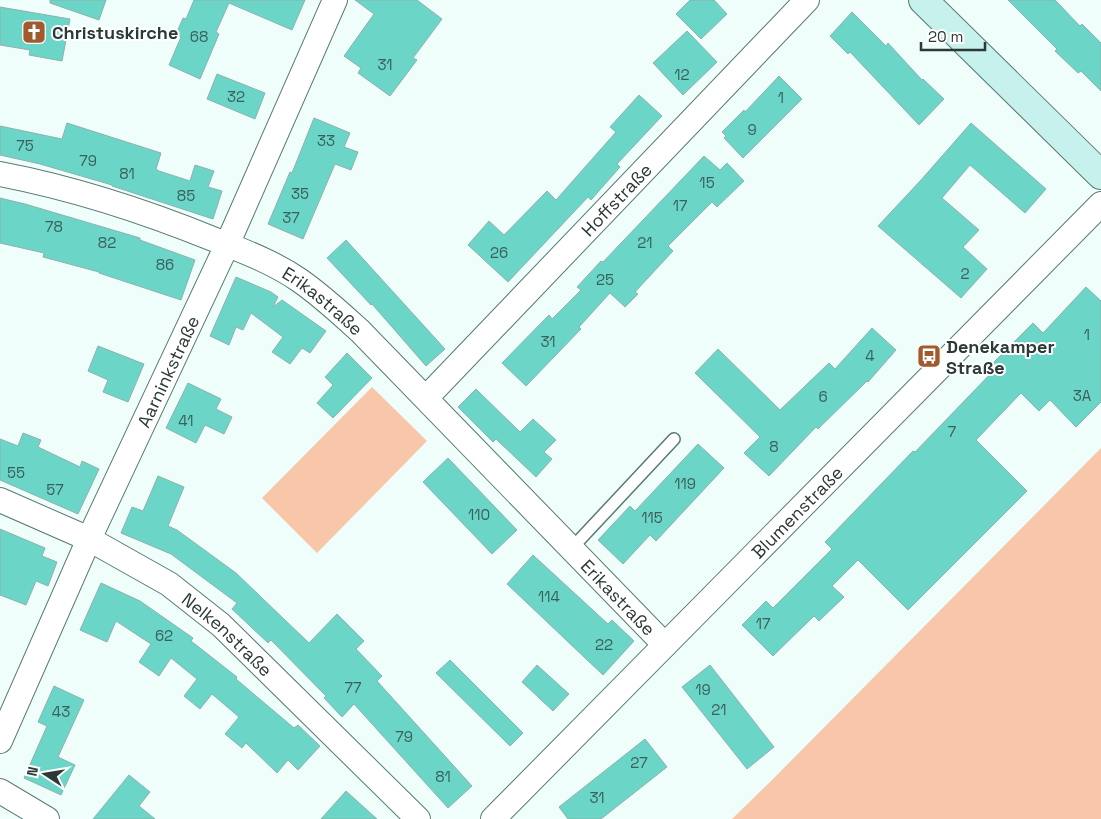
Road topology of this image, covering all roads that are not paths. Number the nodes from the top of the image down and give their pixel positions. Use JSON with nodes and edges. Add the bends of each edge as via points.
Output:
{"nodes":[{"id":1,"x":335,"y":0,"type":"edge"},
{"id":2,"x":807,"y":0,"type":"edge"},
{"id":3,"x":925,"y":1,"type":"edge"},
{"id":4,"x":0,"y":174,"type":"edge"},
{"id":5,"x":1101,"y":175,"type":"edge"},
{"id":6,"x":1101,"y":204,"type":"edge"},
{"id":7,"x":227,"y":245,"type":"junction"},
{"id":8,"x":426,"y":398,"type":"junction"},
{"id":9,"x":674,"y":439,"type":"dead end"},
{"id":10,"x":0,"y":500,"type":"edge"},
{"id":11,"x":89,"y":539,"type":"junction"},
{"id":12,"x":572,"y":548,"type":"junction"},
{"id":13,"x":665,"y":645,"type":"junction"},
{"id":14,"x":0,"y":741,"type":"edge"},
{"id":15,"x":0,"y":791,"type":"edge"},
{"id":16,"x":47,"y":819,"type":"edge"},
{"id":17,"x":418,"y":819,"type":"edge"},
{"id":18,"x":493,"y":819,"type":"edge"}],
"edges":[{"from":1,"to":7,"type":"street","name":"Aarninkstraße"},
{"from":2,"to":8,"type":"street","name":"Hoffstraße"},
{"from":3,"to":5,"type":"street"},
{"from":4,"to":7,"type":"street","name":"Erikastraße","via":[[56,185],[99,198]]},
{"from":6,"to":13,"type":"street","name":"Blumenstraße"},
{"from":7,"to":8,"type":"street","name":"Erikastraße","via":[[298,279],[360,331]]},
{"from":7,"to":11,"type":"street","name":"Aarninkstraße"},
{"from":8,"to":12,"type":"street","name":"Erikastraße"},
{"from":9,"to":12,"type":"lane","name":"Erikastraße"},
{"from":10,"to":11,"type":"street","name":"Nelkenstraße"},
{"from":11,"to":14,"type":"street","name":"Aarninkstraße"},
{"from":11,"to":17,"type":"street","name":"Nelkenstraße","via":[[169,584],[221,625]]},
{"from":12,"to":13,"type":"street","name":"Erikastraße"},
{"from":13,"to":18,"type":"street","name":"Blumenstraße"},
{"from":15,"to":16,"type":"street"}]}
